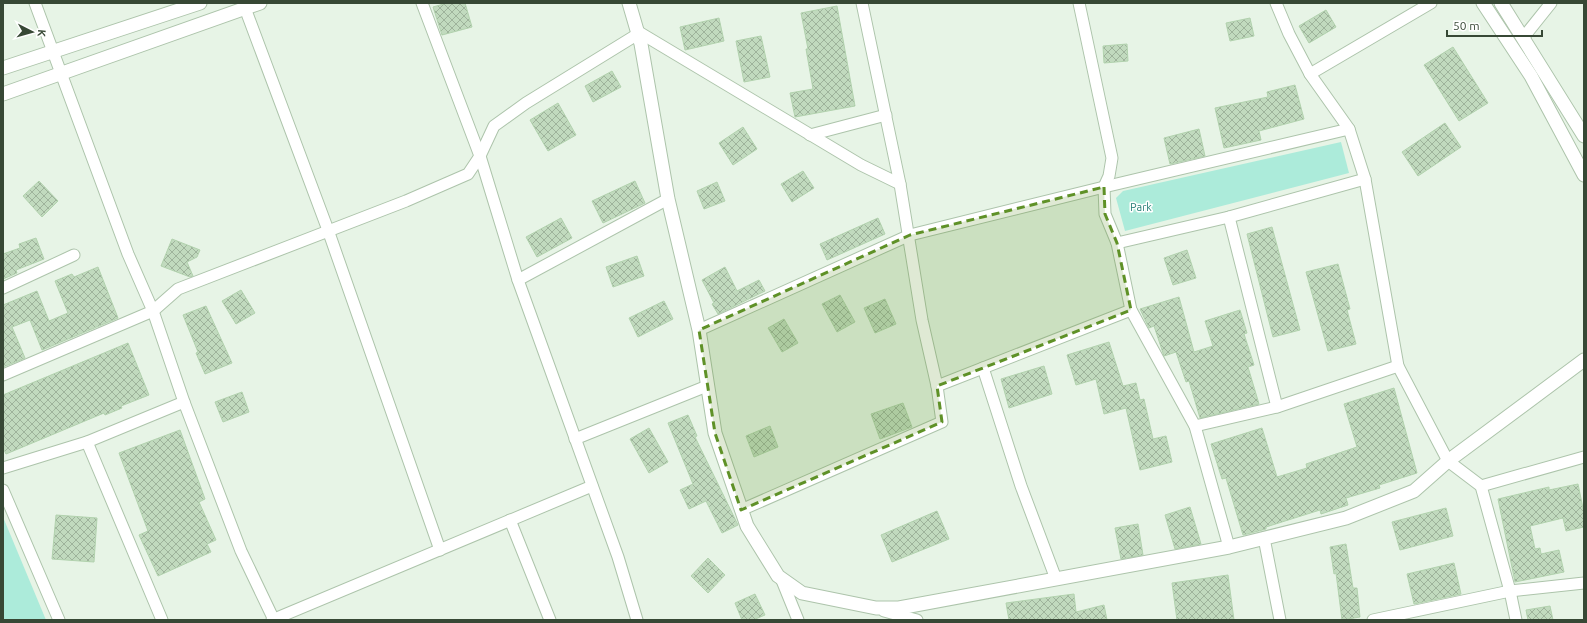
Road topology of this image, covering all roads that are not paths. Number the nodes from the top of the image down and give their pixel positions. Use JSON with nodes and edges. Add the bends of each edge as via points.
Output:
{"nodes":[{"id":1,"x":35,"y":3,"type":"edge"},
{"id":2,"x":200,"y":3,"type":"edge"},
{"id":3,"x":260,"y":3,"type":"edge"},
{"id":4,"x":422,"y":3,"type":"edge"},
{"id":5,"x":629,"y":3,"type":"edge"},
{"id":6,"x":862,"y":3,"type":"edge"},
{"id":7,"x":1079,"y":3,"type":"edge"},
{"id":8,"x":1276,"y":3,"type":"edge"},
{"id":9,"x":1431,"y":3,"type":"edge"},
{"id":10,"x":1483,"y":3,"type":"edge"},
{"id":11,"x":1501,"y":3,"type":"edge"},
{"id":12,"x":1551,"y":3,"type":"edge"},
{"id":13,"x":245,"y":8,"type":"junction"},
{"id":14,"x":637,"y":32,"type":"junction"},
{"id":15,"x":1523,"y":38,"type":"junction"},
{"id":16,"x":53,"y":52,"type":"junction"},
{"id":17,"x":3,"y":68,"type":"edge"},
{"id":18,"x":60,"y":74,"type":"junction"},
{"id":19,"x":1310,"y":74,"type":"junction"},
{"id":20,"x":3,"y":94,"type":"edge"},
{"id":21,"x":886,"y":115,"type":"junction"},
{"id":22,"x":1349,"y":129,"type":"junction"},
{"id":23,"x":810,"y":135,"type":"junction"},
{"id":24,"x":1584,"y":136,"type":"edge"},
{"id":25,"x":480,"y":156,"type":"junction"},
{"id":26,"x":1584,"y":174,"type":"edge"},
{"id":27,"x":1365,"y":179,"type":"junction"},
{"id":28,"x":900,"y":184,"type":"junction"},
{"id":29,"x":1104,"y":187,"type":"junction"},
{"id":30,"x":668,"y":199,"type":"junction"},
{"id":31,"x":1229,"y":217,"type":"junction"},
{"id":32,"x":328,"y":230,"type":"junction"},
{"id":33,"x":910,"y":236,"type":"junction"},
{"id":34,"x":1117,"y":243,"type":"junction"},
{"id":35,"x":74,"y":255,"type":"dead end"},
{"id":36,"x":518,"y":280,"type":"junction"},
{"id":37,"x":3,"y":288,"type":"edge"},
{"id":38,"x":1131,"y":310,"type":"junction"},
{"id":39,"x":153,"y":311,"type":"junction"},
{"id":40,"x":699,"y":330,"type":"junction"},
{"id":41,"x":1584,"y":360,"type":"edge"},
{"id":42,"x":1398,"y":366,"type":"junction"},
{"id":43,"x":983,"y":368,"type":"junction"},
{"id":44,"x":3,"y":375,"type":"edge"},
{"id":45,"x":707,"y":386,"type":"junction"},
{"id":46,"x":936,"y":386,"type":"junction"},
{"id":47,"x":184,"y":402,"type":"junction"},
{"id":48,"x":1277,"y":407,"type":"junction"},
{"id":49,"x":1196,"y":426,"type":"junction"},
{"id":50,"x":575,"y":439,"type":"junction"},
{"id":51,"x":87,"y":442,"type":"junction"},
{"id":52,"x":1584,"y":457,"type":"edge"},
{"id":53,"x":1448,"y":461,"type":"junction"},
{"id":54,"x":3,"y":468,"type":"edge"},
{"id":55,"x":592,"y":486,"type":"junction"},
{"id":56,"x":1481,"y":486,"type":"junction"},
{"id":57,"x":3,"y":490,"type":"edge"},
{"id":58,"x":741,"y":510,"type":"junction"},
{"id":59,"x":510,"y":520,"type":"junction"},
{"id":60,"x":1264,"y":538,"type":"junction"},
{"id":61,"x":1229,"y":547,"type":"junction"},
{"id":62,"x":440,"y":550,"type":"junction"},
{"id":63,"x":782,"y":578,"type":"junction"},
{"id":64,"x":1056,"y":579,"type":"junction"},
{"id":65,"x":1584,"y":583,"type":"edge"},
{"id":66,"x":1510,"y":591,"type":"junction"},
{"id":67,"x":876,"y":608,"type":"junction"},
{"id":68,"x":59,"y":620,"type":"edge"},
{"id":69,"x":162,"y":620,"type":"edge"},
{"id":70,"x":274,"y":620,"type":"edge"},
{"id":71,"x":550,"y":620,"type":"edge"},
{"id":72,"x":637,"y":620,"type":"edge"},
{"id":73,"x":798,"y":620,"type":"edge"},
{"id":74,"x":917,"y":620,"type":"edge"},
{"id":75,"x":1280,"y":620,"type":"edge"},
{"id":76,"x":1373,"y":620,"type":"edge"},
{"id":77,"x":1516,"y":620,"type":"edge"}],
"edges":[{"from":1,"to":16,"type":"street"},
{"from":2,"to":16,"type":"street"},
{"from":3,"to":13,"type":"street"},
{"from":4,"to":25,"type":"street"},
{"from":5,"to":14,"type":"street"},
{"from":6,"to":21,"type":"street"},
{"from":7,"to":29,"type":"street","via":[[1112,158]]},
{"from":8,"to":19,"type":"street"},
{"from":9,"to":19,"type":"street"},
{"from":10,"to":26,"type":"street","via":[[1531,76]]},
{"from":11,"to":15,"type":"street"},
{"from":12,"to":15,"type":"street"},
{"from":13,"to":18,"type":"street"},
{"from":13,"to":32,"type":"street"},
{"from":14,"to":23,"type":"street"},
{"from":14,"to":25,"type":"street","via":[[494,126]]},
{"from":14,"to":30,"type":"street"},
{"from":15,"to":24,"type":"street"},
{"from":16,"to":17,"type":"street"},
{"from":16,"to":18,"type":"street"},
{"from":18,"to":20,"type":"street"},
{"from":18,"to":39,"type":"street","via":[[128,254]]},
{"from":19,"to":22,"type":"street"},
{"from":21,"to":23,"type":"street"},
{"from":21,"to":28,"type":"street"},
{"from":22,"to":27,"type":"street"},
{"from":22,"to":29,"type":"street"},
{"from":23,"to":28,"type":"street"},
{"from":25,"to":32,"type":"street","via":[[468,174],[406,201]]},
{"from":25,"to":36,"type":"street"},
{"from":27,"to":31,"type":"street"},
{"from":27,"to":42,"type":"street"},
{"from":28,"to":33,"type":"street"},
{"from":29,"to":33,"type":"street"},
{"from":29,"to":34,"type":"street","via":[[1105,214]]},
{"from":30,"to":36,"type":"street"},
{"from":30,"to":40,"type":"street"},
{"from":31,"to":34,"type":"street"},
{"from":31,"to":48,"type":"street"},
{"from":32,"to":39,"type":"street","via":[[178,289]]},
{"from":32,"to":62,"type":"street"},
{"from":33,"to":40,"type":"street"},
{"from":33,"to":46,"type":"street","via":[[922,320]]},
{"from":34,"to":38,"type":"street"},
{"from":35,"to":37,"type":"street"},
{"from":36,"to":50,"type":"street"},
{"from":38,"to":43,"type":"street"},
{"from":38,"to":49,"type":"street"},
{"from":39,"to":44,"type":"street"},
{"from":39,"to":47,"type":"street"},
{"from":40,"to":45,"type":"street"},
{"from":41,"to":53,"type":"street"},
{"from":42,"to":48,"type":"street"},
{"from":42,"to":53,"type":"street"},
{"from":43,"to":46,"type":"street"},
{"from":43,"to":64,"type":"street","via":[[1021,486]]},
{"from":45,"to":50,"type":"street"},
{"from":45,"to":58,"type":"street","via":[[715,433]]},
{"from":46,"to":58,"type":"street","via":[[942,422]]},
{"from":47,"to":51,"type":"street"},
{"from":47,"to":70,"type":"street","via":[[240,551]]},
{"from":48,"to":49,"type":"street"},
{"from":49,"to":61,"type":"street"},
{"from":50,"to":55,"type":"street"},
{"from":51,"to":54,"type":"street"},
{"from":51,"to":69,"type":"street"},
{"from":52,"to":56,"type":"street"},
{"from":53,"to":56,"type":"street"},
{"from":53,"to":60,"type":"street","via":[[1414,491],[1346,518]]},
{"from":55,"to":59,"type":"street"},
{"from":55,"to":72,"type":"street","via":[[618,557]]},
{"from":56,"to":66,"type":"street"},
{"from":57,"to":68,"type":"street"},
{"from":58,"to":63,"type":"street","via":[[747,526],[778,576]]},
{"from":59,"to":62,"type":"street"},
{"from":59,"to":71,"type":"street"},
{"from":60,"to":61,"type":"street"},
{"from":60,"to":75,"type":"street"},
{"from":61,"to":64,"type":"street"},
{"from":62,"to":70,"type":"street"},
{"from":63,"to":67,"type":"street","via":[[802,593]]},
{"from":63,"to":73,"type":"street"},
{"from":64,"to":67,"type":"street","via":[[899,608]]},
{"from":65,"to":66,"type":"street"},
{"from":66,"to":76,"type":"street"},
{"from":66,"to":77,"type":"street"},
{"from":67,"to":74,"type":"street"}]}
